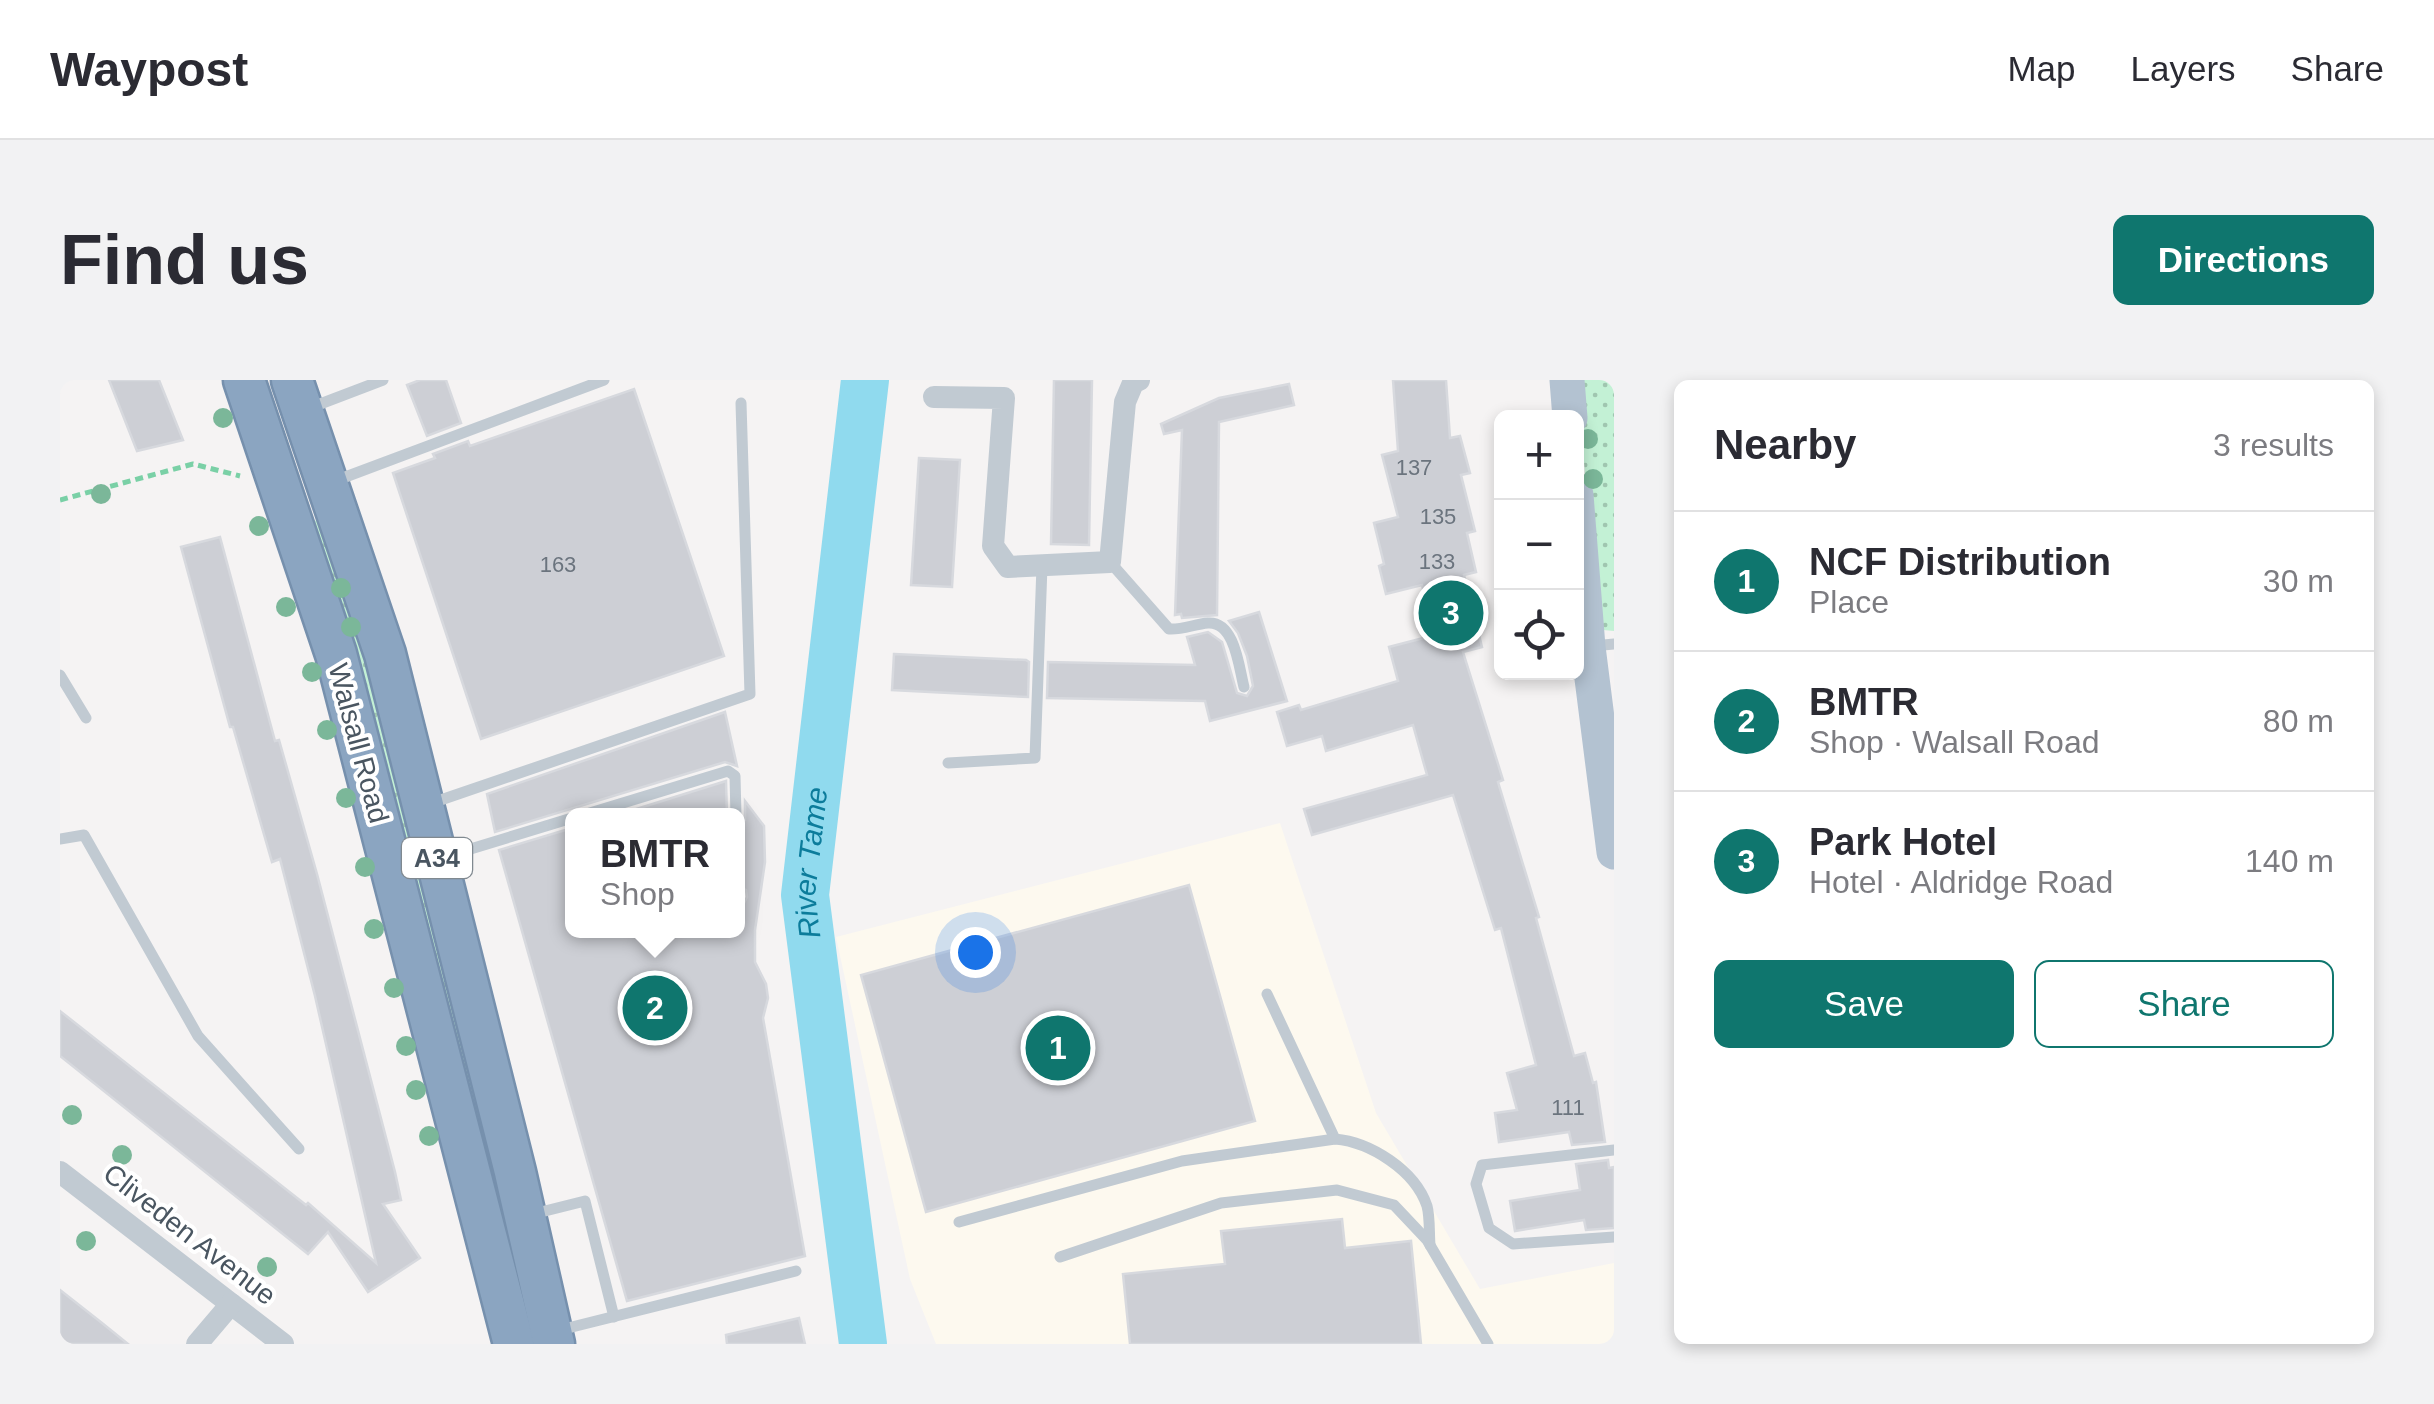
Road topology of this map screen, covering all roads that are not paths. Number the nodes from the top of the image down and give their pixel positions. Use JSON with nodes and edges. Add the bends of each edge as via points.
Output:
{"nodes":[{"id":1,"x":244,"y":380,"type":"edge"},
{"id":2,"x":383,"y":380,"type":"edge"},
{"id":3,"x":604,"y":380,"type":"edge"},
{"id":4,"x":1139,"y":380,"type":"edge"},
{"id":5,"x":1568,"y":380,"type":"edge"},
{"id":6,"x":298,"y":396,"type":"edge"},
{"id":7,"x":934,"y":396,"type":"dead end"},
{"id":8,"x":740,"y":403,"type":"dead end"},
{"id":9,"x":1570,"y":410,"type":"edge"},
{"id":10,"x":328,"y":484,"type":"junction"},
{"id":11,"x":1577,"y":500,"type":"edge"},
{"id":12,"x":1110,"y":562,"type":"junction"},
{"id":13,"x":1042,"y":566,"type":"junction"},
{"id":14,"x":1601,"y":646,"type":"edge"},
{"id":15,"x":60,"y":675,"type":"edge"},
{"id":16,"x":1244,"y":687,"type":"dead end"},
{"id":17,"x":86,"y":718,"type":"dead end"},
{"id":18,"x":948,"y":763,"type":"dead end"},
{"id":19,"x":424,"y":806,"type":"junction"},
{"id":20,"x":605,"y":808,"type":"edge"},
{"id":21,"x":736,"y":808,"type":"edge"},
{"id":22,"x":565,"y":820,"type":"edge"},
{"id":23,"x":60,"y":839,"type":"edge"},
{"id":24,"x":1614,"y":852,"type":"edge"},
{"id":25,"x":437,"y":859,"type":"junction"},
{"id":26,"x":1267,"y":994,"type":"dead end"},
{"id":27,"x":1335,"y":1139,"type":"junction"},
{"id":28,"x":298,"y":1149,"type":"dead end"},
{"id":29,"x":1614,"y":1150,"type":"edge"},
{"id":30,"x":60,"y":1172,"type":"edge"},
{"id":31,"x":515,"y":1172,"type":"junction"},
{"id":32,"x":525,"y":1216,"type":"junction"},
{"id":33,"x":959,"y":1222,"type":"dead end"},
{"id":34,"x":1614,"y":1236,"type":"edge"},
{"id":35,"x":1430,"y":1245,"type":"junction"},
{"id":36,"x":1060,"y":1257,"type":"dead end"},
{"id":37,"x":796,"y":1271,"type":"dead end"},
{"id":38,"x":231,"y":1304,"type":"junction"},
{"id":39,"x":614,"y":1317,"type":"junction"},
{"id":40,"x":540,"y":1341,"type":"edge"},
{"id":41,"x":197,"y":1344,"type":"edge"},
{"id":42,"x":284,"y":1344,"type":"edge"},
{"id":43,"x":1488,"y":1344,"type":"edge"}],
"edges":[{"from":1,"to":40,"type":"highway","name":"Walsall Road","number":"A34","via":[[336,654]]},
{"from":2,"to":6,"type":"lane"},
{"from":3,"to":10,"type":"lane"},
{"from":4,"to":12,"type":"street","via":[[1125,402]]},
{"from":5,"to":9,"type":"main road"},
{"from":6,"to":10,"type":"highway","name":"Walsall Road","number":"A34"},
{"from":7,"to":13,"type":"street","via":[[1004,398],[993,546],[1008,567]]},
{"from":8,"to":19,"type":"lane","via":[[750,694]]},
{"from":10,"to":19,"type":"highway","name":"Walsall Road","number":"A34","via":[[385,654]]},
{"from":11,"to":14,"type":"main road"},
{"from":12,"to":13,"type":"street"},
{"from":12,"to":16,"type":"lane","via":[[1169,629],[1216,622],[1224,627]]},
{"from":13,"to":18,"type":"lane","via":[[1035,758]]},
{"from":14,"to":24,"type":"main road"},
{"from":15,"to":17,"type":"lane"},
{"from":19,"to":25,"type":"highway","name":"Walsall Road","number":"A34"},
{"from":20,"to":21,"type":"lane","via":[[728,770]]},
{"from":22,"to":25,"type":"lane"},
{"from":23,"to":28,"type":"lane","via":[[84,835],[198,1036]]},
{"from":25,"to":31,"type":"highway","name":"Walsall Road","number":"A34"},
{"from":26,"to":27,"type":"lane"},
{"from":27,"to":33,"type":"lane","via":[[1182,1161]]},
{"from":27,"to":35,"type":"lane","via":[[1377,1150],[1416,1186],[1427,1207]]},
{"from":29,"to":34,"type":"lane","via":[[1482,1165],[1476,1184],[1489,1228],[1513,1244]]},
{"from":30,"to":38,"type":"street","name":"Cliveden Avenue"},
{"from":31,"to":32,"type":"highway","name":"Walsall Road","number":"A34"},
{"from":31,"to":40,"type":"street","name":"Walsall Road"},
{"from":32,"to":39,"type":"lane","via":[[585,1201]]},
{"from":32,"to":40,"type":"highway","name":"Walsall Road","number":"A34"},
{"from":35,"to":36,"type":"lane","via":[[1394,1205],[1337,1190],[1221,1203]]},
{"from":35,"to":43,"type":"lane"},
{"from":37,"to":39,"type":"lane"},
{"from":38,"to":41,"type":"street"},
{"from":38,"to":42,"type":"street","name":"Cliveden Avenue"},
{"from":39,"to":40,"type":"lane"}]}
